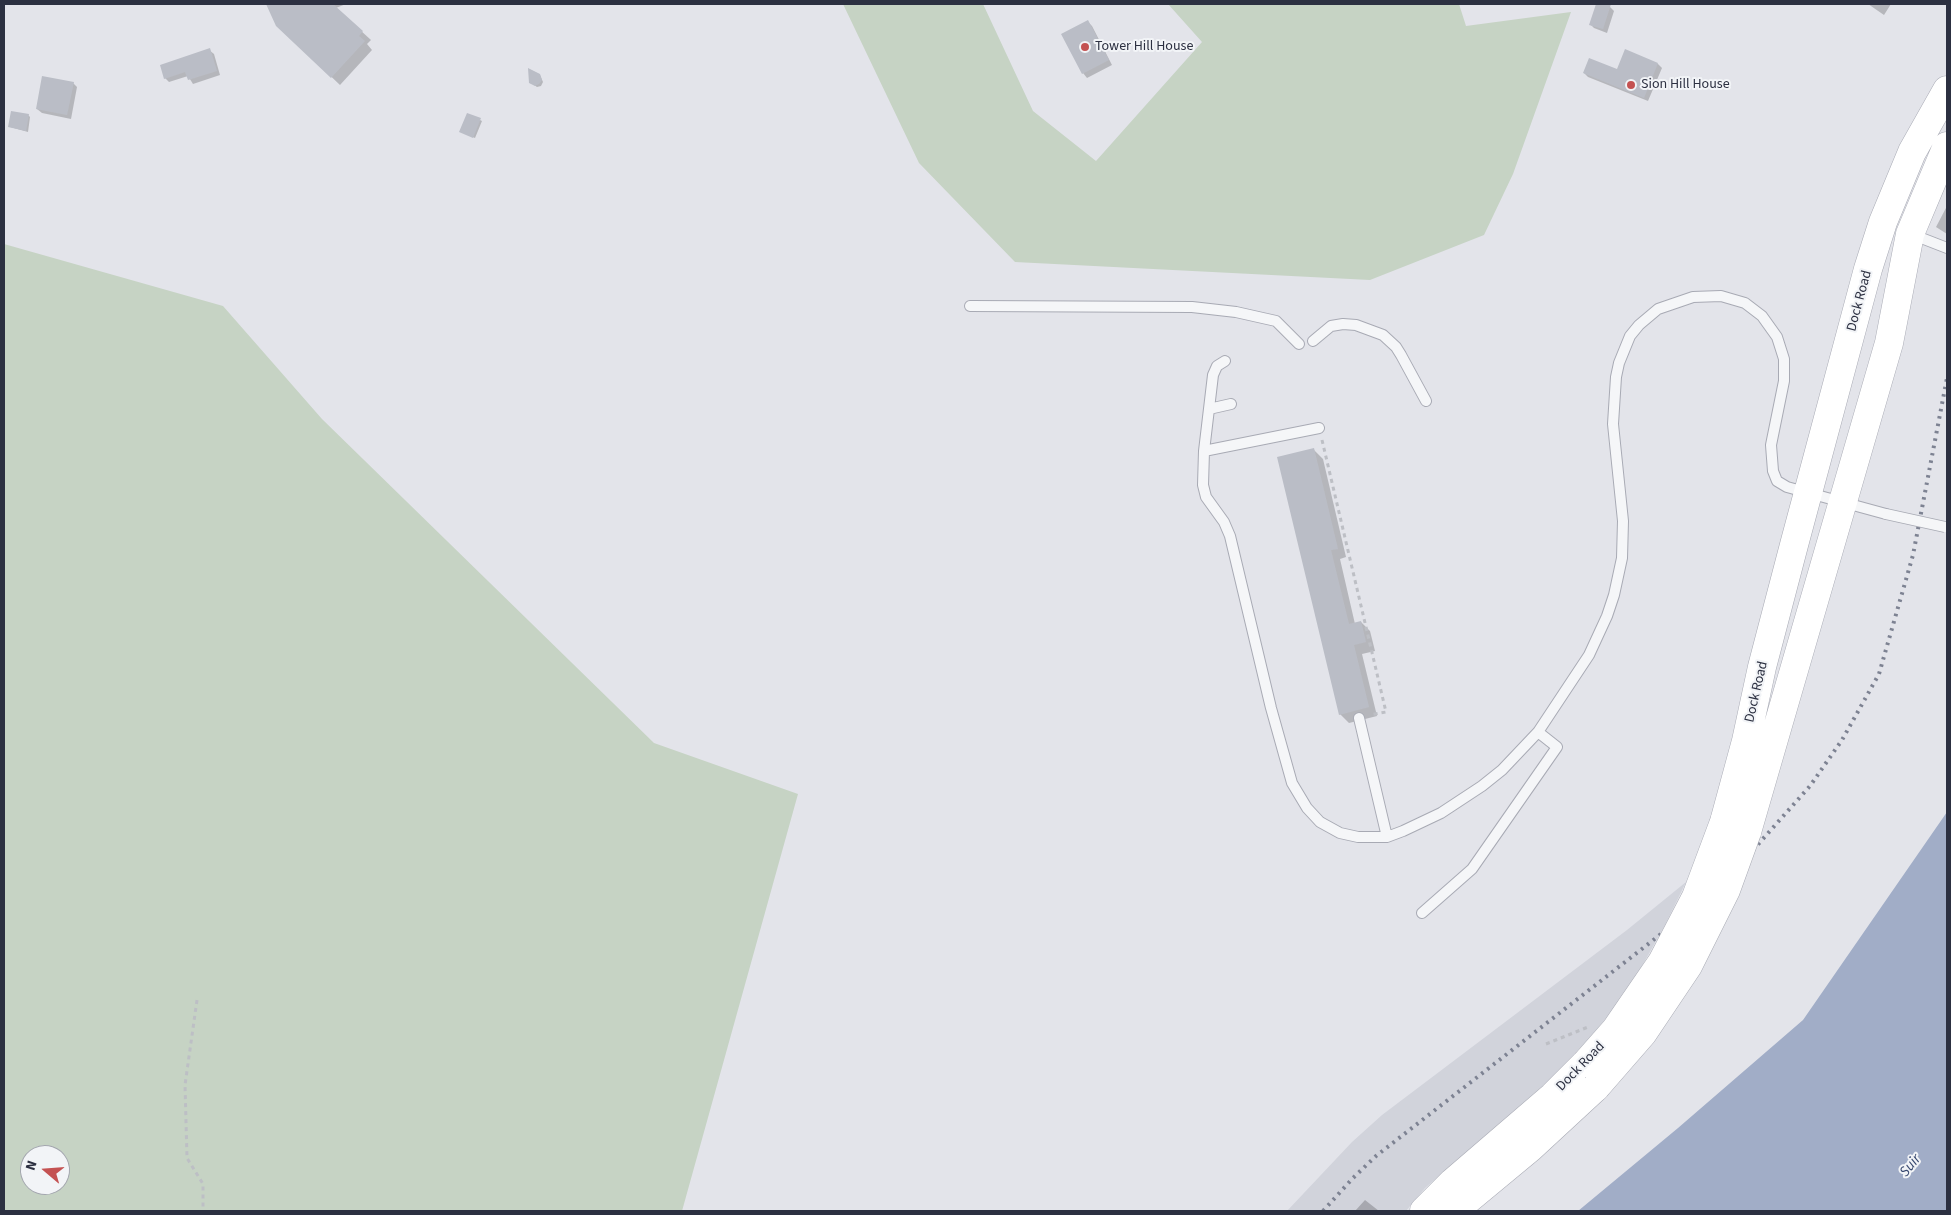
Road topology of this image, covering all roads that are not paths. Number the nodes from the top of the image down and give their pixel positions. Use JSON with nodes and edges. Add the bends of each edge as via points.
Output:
{"nodes":[{"id":1,"x":1947,"y":90,"type":"edge"},
{"id":2,"x":1947,"y":146,"type":"edge"},
{"id":3,"x":1910,"y":234,"type":"junction"},
{"id":4,"x":1947,"y":248,"type":"edge"},
{"id":5,"x":970,"y":306,"type":"dead end"},
{"id":6,"x":1313,"y":341,"type":"dead end"},
{"id":7,"x":1298,"y":344,"type":"dead end"},
{"id":8,"x":1225,"y":361,"type":"dead end"},
{"id":9,"x":1426,"y":401,"type":"dead end"},
{"id":10,"x":1231,"y":404,"type":"dead end"},
{"id":11,"x":1209,"y":409,"type":"junction"},
{"id":12,"x":1319,"y":428,"type":"road end"},
{"id":13,"x":1204,"y":451,"type":"junction"},
{"id":14,"x":1809,"y":493,"type":"junction"},
{"id":15,"x":1842,"y":501,"type":"junction"},
{"id":16,"x":1946,"y":527,"type":"edge"},
{"id":17,"x":1360,"y":718,"type":"road end"},
{"id":18,"x":1538,"y":732,"type":"junction"},
{"id":19,"x":1736,"y":827,"type":"junction"},
{"id":20,"x":1387,"y":837,"type":"junction"},
{"id":21,"x":1422,"y":913,"type":"dead end"},
{"id":22,"x":1591,"y":1075,"type":"junction"},
{"id":23,"x":1424,"y":1211,"type":"edge"},
{"id":24,"x":1454,"y":1211,"type":"edge"}],
"edges":[{"from":1,"to":14,"type":"main road","name":"Dock Road","via":[[1912,152],[1883,222]]},
{"from":2,"to":3,"type":"main road","name":"Dock Road"},
{"from":3,"to":4,"type":"lane"},
{"from":3,"to":15,"type":"main road","name":"Dock Road","via":[[1889,343]]},
{"from":5,"to":7,"type":"lane","via":[[1192,307],[1228,311],[1276,321]]},
{"from":6,"to":9,"type":"lane","via":[[1332,326],[1343,324],[1356,325],[1382,335],[1396,347]]},
{"from":8,"to":11,"type":"lane","via":[[1213,374]]},
{"from":10,"to":11,"type":"lane"},
{"from":11,"to":13,"type":"lane"},
{"from":12,"to":13,"type":"lane"},
{"from":13,"to":20,"type":"lane","via":[[1204,492],[1230,536],[1280,742],[1296,792],[1313,816],[1334,831],[1358,837]]},
{"from":14,"to":15,"type":"lane"},
{"from":14,"to":18,"type":"lane","via":[[1780,484],[1773,472],[1771,445],[1784,381],[1784,359],[1777,337],[1762,316],[1735,299],[1705,295],[1682,300],[1648,316],[1630,336],[1616,377],[1613,424],[1624,539],[1614,595],[1589,655]]},
{"from":14,"to":19,"type":"main road","name":"Dock Road","via":[[1746,740]]},
{"from":15,"to":16,"type":"lane","bridge":true},
{"from":15,"to":19,"type":"main road","name":"Dock Road"},
{"from":17,"to":20,"type":"lane"},
{"from":18,"to":20,"type":"lane","via":[[1502,770],[1463,800]]},
{"from":18,"to":21,"type":"lane","via":[[1557,747],[1472,869]]},
{"from":19,"to":22,"type":"main road","name":"Dock Road","bridge":true,"via":[[1722,898],[1688,966],[1643,1033]]},
{"from":22,"to":23,"type":"main road","name":"Dock Road","via":[[1538,1109]]},
{"from":22,"to":24,"type":"main road","name":"Dock Road","via":[[1536,1142]]}]}
